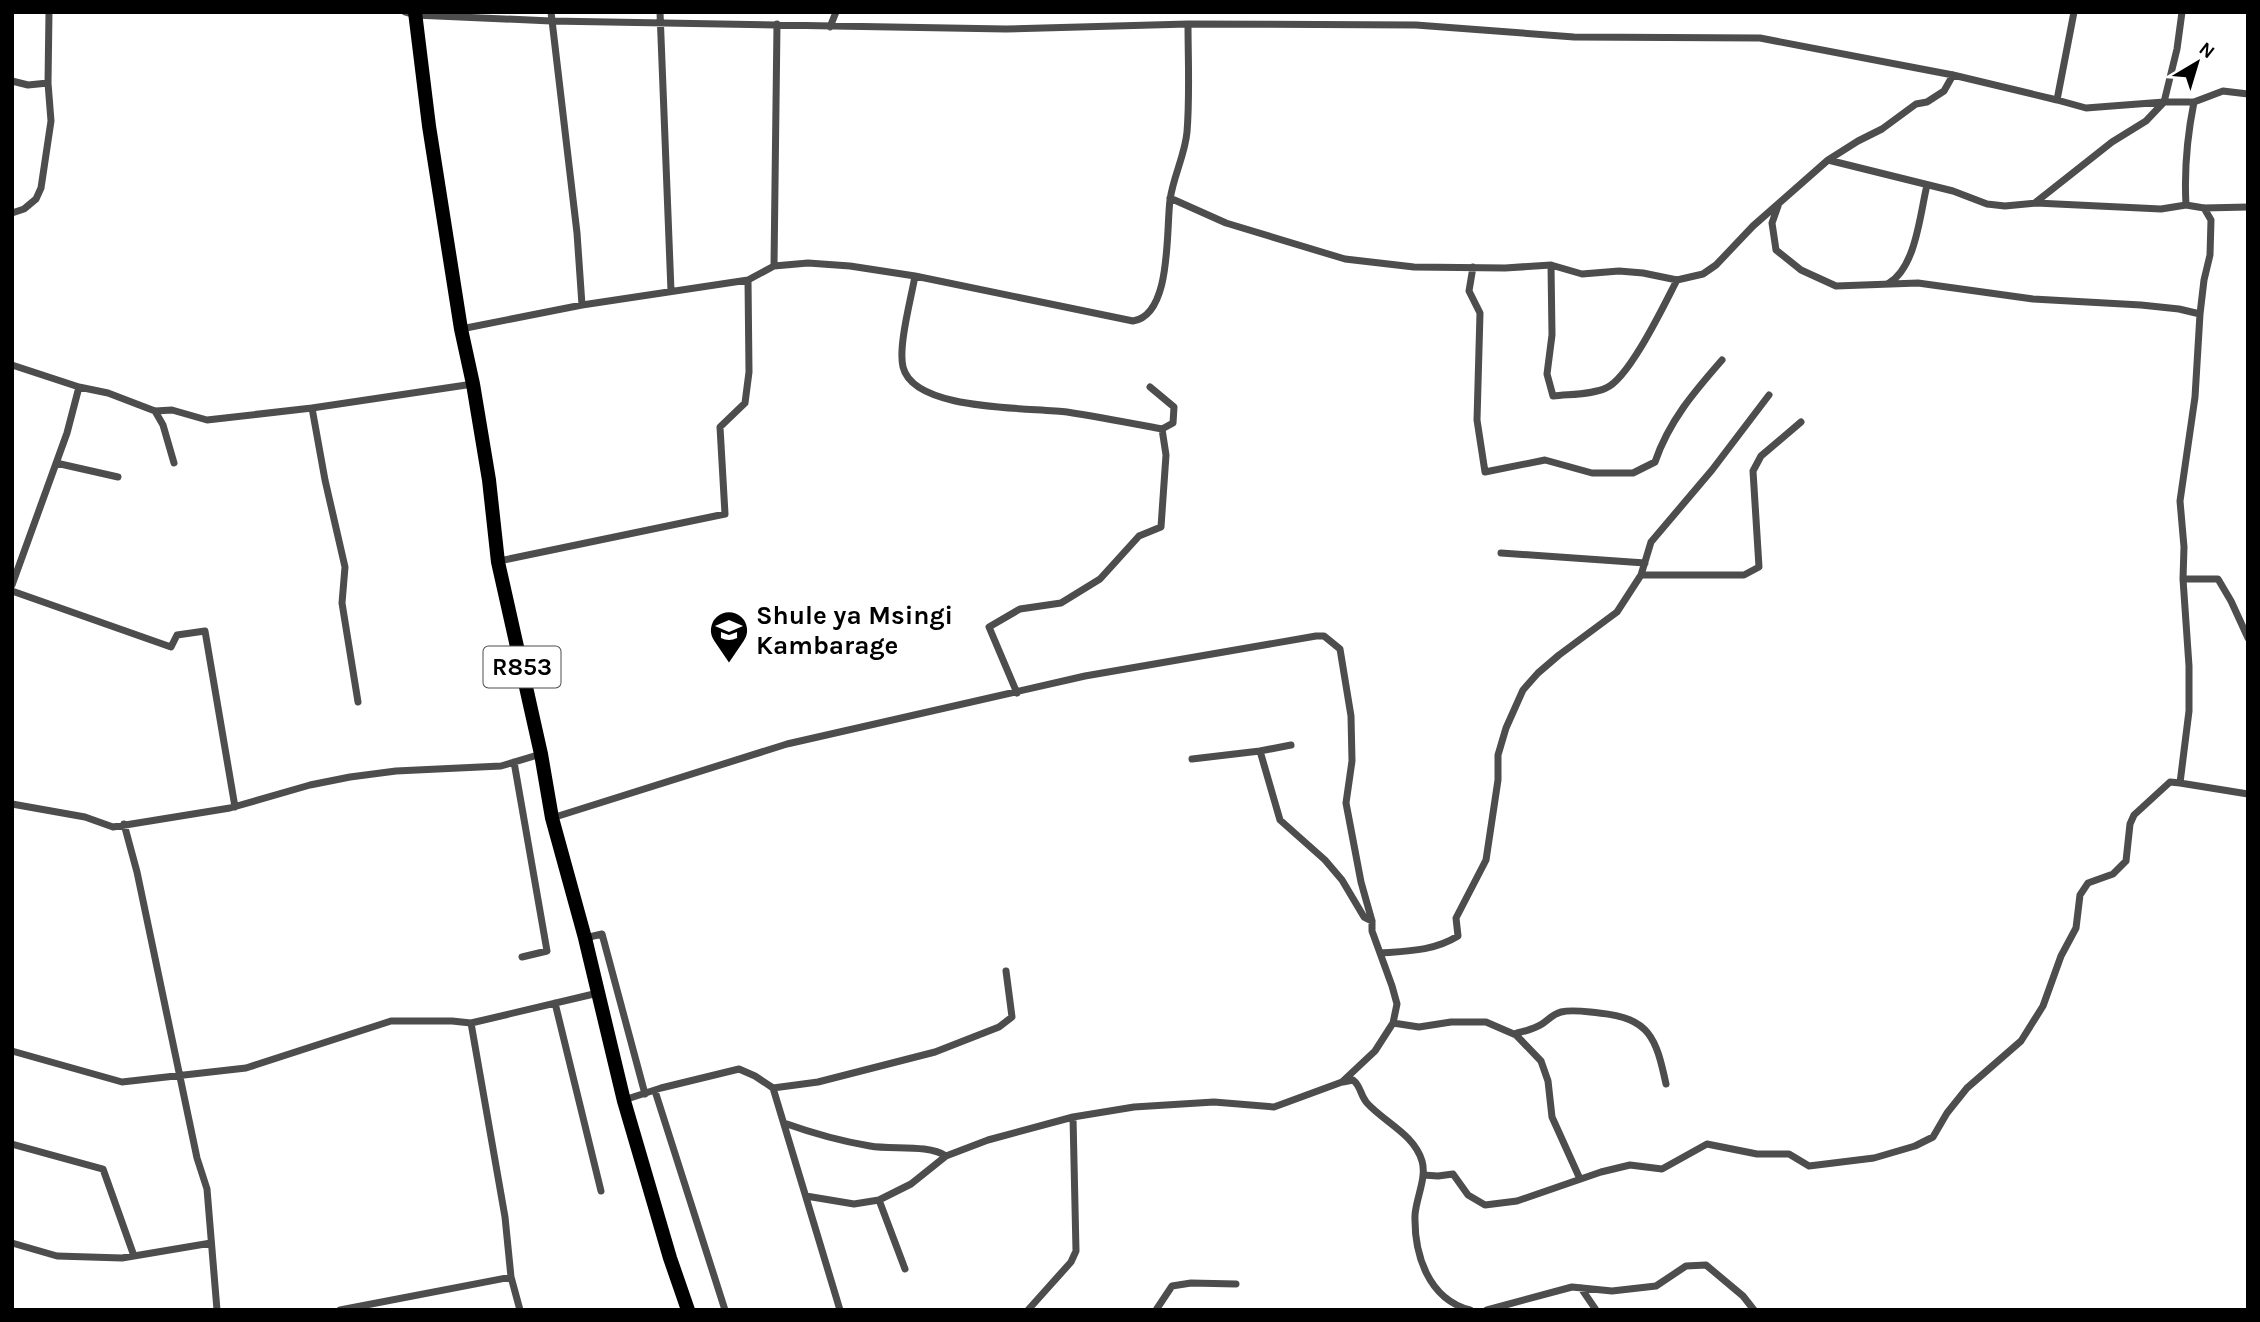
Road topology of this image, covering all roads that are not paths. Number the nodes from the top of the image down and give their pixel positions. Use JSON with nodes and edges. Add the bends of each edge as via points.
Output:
{"nodes":[{"id":1,"x":49,"y":12,"type":"edge"},
{"id":2,"x":660,"y":12,"type":"edge"},
{"id":3,"x":835,"y":12,"type":"edge"},
{"id":4,"x":2074,"y":12,"type":"edge"},
{"id":5,"x":2182,"y":12,"type":"edge"},
{"id":6,"x":411,"y":13,"type":"edge"},
{"id":7,"x":551,"y":17,"type":"edge"},
{"id":8,"x":660,"y":22,"type":"junction"},
{"id":9,"x":777,"y":24,"type":"junction"},
{"id":10,"x":1188,"y":24,"type":"junction"},
{"id":11,"x":830,"y":27,"type":"junction"},
{"id":12,"x":1953,"y":75,"type":"junction"},
{"id":13,"x":12,"y":80,"type":"edge"},
{"id":14,"x":48,"y":83,"type":"junction"},
{"id":15,"x":2248,"y":94,"type":"edge"},
{"id":16,"x":2057,"y":100,"type":"junction"},
{"id":17,"x":2164,"y":102,"type":"junction"},
{"id":18,"x":2194,"y":102,"type":"junction"},
{"id":19,"x":1828,"y":160,"type":"junction"},
{"id":20,"x":1927,"y":185,"type":"junction"},
{"id":21,"x":1170,"y":198,"type":"junction"},
{"id":22,"x":2036,"y":202,"type":"junction"},
{"id":23,"x":2186,"y":205,"type":"junction"},
{"id":24,"x":1778,"y":206,"type":"junction"},
{"id":25,"x":2248,"y":207,"type":"edge"},
{"id":26,"x":2204,"y":208,"type":"junction"},
{"id":27,"x":12,"y":214,"type":"edge"},
{"id":28,"x":1551,"y":264,"type":"junction"},
{"id":29,"x":774,"y":267,"type":"junction"},
{"id":30,"x":1473,"y":267,"type":"junction"},
{"id":31,"x":915,"y":276,"type":"junction"},
{"id":32,"x":748,"y":280,"type":"junction"},
{"id":33,"x":1677,"y":280,"type":"junction"},
{"id":34,"x":1888,"y":283,"type":"junction"},
{"id":35,"x":671,"y":291,"type":"junction"},
{"id":36,"x":582,"y":305,"type":"junction"},
{"id":37,"x":2200,"y":314,"type":"junction"},
{"id":38,"x":461,"y":329,"type":"junction"},
{"id":39,"x":1722,"y":360,"type":"dead end"},
{"id":40,"x":12,"y":365,"type":"edge"},
{"id":41,"x":474,"y":384,"type":"junction"},
{"id":42,"x":79,"y":387,"type":"junction"},
{"id":43,"x":1150,"y":387,"type":"dead end"},
{"id":44,"x":1769,"y":395,"type":"dead end"},
{"id":45,"x":312,"y":408,"type":"junction"},
{"id":46,"x":155,"y":411,"type":"junction"},
{"id":47,"x":1801,"y":422,"type":"dead end"},
{"id":48,"x":1162,"y":429,"type":"junction"},
{"id":49,"x":56,"y":463,"type":"junction"},
{"id":50,"x":174,"y":463,"type":"dead end"},
{"id":51,"x":118,"y":477,"type":"dead end"},
{"id":52,"x":1501,"y":554,"type":"dead end"},
{"id":53,"x":498,"y":562,"type":"junction"},
{"id":54,"x":1645,"y":562,"type":"junction"},
{"id":55,"x":1641,"y":575,"type":"junction"},
{"id":56,"x":2183,"y":579,"type":"junction"},
{"id":57,"x":12,"y":585,"type":"edge"},
{"id":58,"x":12,"y":592,"type":"edge"},
{"id":59,"x":2248,"y":638,"type":"edge"},
{"id":60,"x":1017,"y":693,"type":"junction"},
{"id":61,"x":358,"y":702,"type":"dead end"},
{"id":62,"x":1292,"y":745,"type":"dead end"},
{"id":63,"x":1260,"y":751,"type":"junction"},
{"id":64,"x":541,"y":754,"type":"junction"},
{"id":65,"x":1192,"y":759,"type":"dead end"},
{"id":66,"x":514,"y":762,"type":"junction"},
{"id":67,"x":2180,"y":783,"type":"junction"},
{"id":68,"x":2248,"y":794,"type":"edge"},
{"id":69,"x":12,"y":804,"type":"edge"},
{"id":70,"x":235,"y":807,"type":"junction"},
{"id":71,"x":552,"y":818,"type":"junction"},
{"id":72,"x":124,"y":824,"type":"junction"},
{"id":73,"x":1372,"y":921,"type":"junction"},
{"id":74,"x":585,"y":939,"type":"junction"},
{"id":75,"x":1380,"y":953,"type":"junction"},
{"id":76,"x":522,"y":957,"type":"dead end"},
{"id":77,"x":1006,"y":971,"type":"dead end"},
{"id":78,"x":598,"y":993,"type":"junction"},
{"id":79,"x":555,"y":1003,"type":"junction"},
{"id":80,"x":471,"y":1023,"type":"junction"},
{"id":81,"x":1393,"y":1023,"type":"junction"},
{"id":82,"x":1516,"y":1035,"type":"junction"},
{"id":83,"x":12,"y":1051,"type":"edge"},
{"id":84,"x":180,"y":1075,"type":"junction"},
{"id":85,"x":1342,"y":1082,"type":"junction"},
{"id":86,"x":1666,"y":1084,"type":"dead end"},
{"id":87,"x":773,"y":1088,"type":"junction"},
{"id":88,"x":655,"y":1091,"type":"junction"},
{"id":89,"x":645,"y":1094,"type":"junction"},
{"id":90,"x":624,"y":1101,"type":"junction"},
{"id":91,"x":1073,"y":1117,"type":"junction"},
{"id":92,"x":784,"y":1123,"type":"junction"},
{"id":93,"x":12,"y":1144,"type":"edge"},
{"id":94,"x":946,"y":1156,"type":"junction"},
{"id":95,"x":1423,"y":1175,"type":"junction"},
{"id":96,"x":1580,"y":1179,"type":"junction"},
{"id":97,"x":601,"y":1191,"type":"dead end"},
{"id":98,"x":806,"y":1196,"type":"junction"},
{"id":99,"x":879,"y":1200,"type":"junction"},
{"id":100,"x":12,"y":1243,"type":"edge"},
{"id":101,"x":211,"y":1244,"type":"junction"},
{"id":102,"x":134,"y":1256,"type":"junction"},
{"id":103,"x":905,"y":1269,"type":"dead end"},
{"id":104,"x":510,"y":1277,"type":"junction"},
{"id":105,"x":1236,"y":1284,"type":"dead end"},
{"id":106,"x":1581,"y":1288,"type":"junction"},
{"id":107,"x":217,"y":1310,"type":"edge"},
{"id":108,"x":340,"y":1310,"type":"edge"},
{"id":109,"x":520,"y":1310,"type":"edge"},
{"id":110,"x":688,"y":1310,"type":"edge"},
{"id":111,"x":725,"y":1310,"type":"edge"},
{"id":112,"x":840,"y":1310,"type":"edge"},
{"id":113,"x":1028,"y":1310,"type":"edge"},
{"id":114,"x":1156,"y":1310,"type":"edge"},
{"id":115,"x":1470,"y":1310,"type":"edge"},
{"id":116,"x":1487,"y":1310,"type":"edge"},
{"id":117,"x":1596,"y":1310,"type":"edge"},
{"id":118,"x":1754,"y":1310,"type":"edge"}],
"edges":[{"from":1,"to":14,"type":"street"},
{"from":2,"to":8,"type":"street"},
{"from":3,"to":11,"type":"street"},
{"from":4,"to":16,"type":"street"},
{"from":5,"to":17,"type":"street"},
{"from":6,"to":7,"type":"street"},
{"from":6,"to":38,"type":"main road","number":"R853"},
{"from":7,"to":8,"type":"street"},
{"from":7,"to":36,"type":"street"},
{"from":8,"to":9,"type":"street"},
{"from":8,"to":35,"type":"street"},
{"from":9,"to":11,"type":"street"},
{"from":9,"to":29,"type":"street"},
{"from":10,"to":11,"type":"street"},
{"from":10,"to":12,"type":"street","via":[[1416,25],[1574,37],[1760,38]]},
{"from":10,"to":21,"type":"street","via":[[1187,134]]},
{"from":12,"to":16,"type":"street"},
{"from":12,"to":19,"type":"street","via":[[1944,91]]},
{"from":13,"to":14,"type":"street","via":[[28,85]]},
{"from":14,"to":27,"type":"street","via":[[51,121],[41,188],[36,200]]},
{"from":15,"to":18,"type":"street","via":[[2222,91]]},
{"from":16,"to":17,"type":"street","via":[[2086,108]]},
{"from":17,"to":18,"type":"street"},
{"from":17,"to":22,"type":"street","via":[[2147,121],[2112,142]]},
{"from":18,"to":23,"type":"street","via":[[2187,139]]},
{"from":19,"to":20,"type":"street"},
{"from":19,"to":24,"type":"street"},
{"from":20,"to":22,"type":"street","via":[[1987,204]]},
{"from":20,"to":34,"type":"street","via":[[1910,257]]},
{"from":21,"to":30,"type":"street","via":[[1226,223],[1345,259],[1413,267]]},
{"from":21,"to":31,"type":"street","via":[[1164,280],[1141,320]]},
{"from":22,"to":23,"type":"street","via":[[2161,209]]},
{"from":23,"to":26,"type":"street"},
{"from":24,"to":33,"type":"street","via":[[1716,265],[1703,274]]},
{"from":24,"to":34,"type":"street","via":[[1772,223],[1776,250],[1801,270],[1836,286]]},
{"from":25,"to":26,"type":"street"},
{"from":26,"to":37,"type":"street","via":[[2211,220],[2210,255]]},
{"from":28,"to":30,"type":"street"},
{"from":28,"to":33,"type":"street","via":[[1582,274],[1619,271]]},
{"from":28,"to":33,"type":"street","via":[[1552,335],[1547,374],[1553,396],[1608,388],[1628,367]]},
{"from":29,"to":31,"type":"street","via":[[840,265]]},
{"from":29,"to":32,"type":"street"},
{"from":30,"to":39,"type":"street","via":[[1469,291],[1480,313],[1477,420],[1485,472],[1545,460],[1592,473],[1633,473],[1655,462],[1663,438]]},
{"from":31,"to":48,"type":"street","via":[[903,366],[925,392],[981,407],[1064,412]]},
{"from":32,"to":35,"type":"street"},
{"from":32,"to":53,"type":"street","via":[[745,403],[720,427],[725,514]]},
{"from":34,"to":37,"type":"street"},
{"from":35,"to":36,"type":"street"},
{"from":36,"to":38,"type":"street"},
{"from":37,"to":56,"type":"street","via":[[2195,397],[2180,501]]},
{"from":38,"to":41,"type":"main road","number":"R853"},
{"from":40,"to":42,"type":"street"},
{"from":41,"to":45,"type":"street"},
{"from":41,"to":53,"type":"main road","number":"R853"},
{"from":42,"to":46,"type":"street"},
{"from":42,"to":49,"type":"street"},
{"from":43,"to":48,"type":"street","via":[[1174,407],[1172,423]]},
{"from":44,"to":54,"type":"street","via":[[1651,542]]},
{"from":45,"to":46,"type":"street","via":[[206,420],[172,410]]},
{"from":45,"to":61,"type":"street","via":[[345,567],[342,603]]},
{"from":46,"to":50,"type":"street"},
{"from":47,"to":55,"type":"street","via":[[1761,456],[1753,471],[1759,566],[1744,575]]},
{"from":48,"to":60,"type":"street","via":[[1166,455],[1161,527],[1139,536],[1100,579],[1061,603],[1020,609],[989,626]]},
{"from":49,"to":51,"type":"street"},
{"from":49,"to":57,"type":"street"},
{"from":52,"to":54,"type":"street"},
{"from":53,"to":64,"type":"main road","number":"R853"},
{"from":54,"to":55,"type":"street"},
{"from":55,"to":75,"type":"street","via":[[1617,612],[1559,655],[1524,690],[1506,728],[1486,860],[1456,918],[1458,936],[1422,950]]},
{"from":56,"to":59,"type":"street","via":[[2218,579]]},
{"from":56,"to":67,"type":"street","via":[[2189,711]]},
{"from":58,"to":70,"type":"street","via":[[171,647],[177,635],[205,631]]},
{"from":60,"to":71,"type":"street","via":[[787,744]]},
{"from":60,"to":73,"type":"street","via":[[1085,676],[1324,636],[1340,649],[1345,673],[1352,761],[1346,803]]},
{"from":62,"to":63,"type":"street"},
{"from":63,"to":65,"type":"street"},
{"from":63,"to":73,"type":"street","via":[[1280,820],[1325,860],[1364,917]]},
{"from":64,"to":66,"type":"street"},
{"from":64,"to":71,"type":"main road","number":"R853"},
{"from":66,"to":70,"type":"street","via":[[350,777]]},
{"from":66,"to":76,"type":"street","via":[[547,951]]},
{"from":67,"to":68,"type":"street"},
{"from":67,"to":96,"type":"street","via":[[2170,782],[2134,815],[2126,861],[2113,874],[2088,883],[2080,895],[2076,928],[2043,1006],[2021,1041],[1967,1088],[1933,1137],[1874,1158],[1809,1166],[1789,1154],[1757,1154],[1707,1143],[1662,1169],[1630,1166]]},
{"from":69,"to":72,"type":"street","via":[[85,817],[113,827]]},
{"from":70,"to":72,"type":"street"},
{"from":71,"to":74,"type":"main road","number":"R853"},
{"from":72,"to":84,"type":"street"},
{"from":73,"to":75,"type":"street"},
{"from":74,"to":78,"type":"main road","number":"R853"},
{"from":74,"to":89,"type":"street","via":[[602,934]]},
{"from":75,"to":81,"type":"street","via":[[1397,1004]]},
{"from":77,"to":87,"type":"street","via":[[1012,1017],[999,1027],[935,1052],[818,1082]]},
{"from":78,"to":79,"type":"street"},
{"from":78,"to":90,"type":"main road","number":"R853"},
{"from":79,"to":80,"type":"street"},
{"from":79,"to":97,"type":"street"},
{"from":80,"to":84,"type":"street","via":[[391,1021],[246,1068]]},
{"from":80,"to":104,"type":"street","via":[[505,1217]]},
{"from":81,"to":82,"type":"street","via":[[1419,1027],[1486,1022]]},
{"from":81,"to":85,"type":"street","via":[[1375,1051]]},
{"from":82,"to":86,"type":"street","via":[[1560,1012],[1617,1015],[1651,1036]]},
{"from":82,"to":96,"type":"street","via":[[1541,1061],[1552,1118]]},
{"from":83,"to":84,"type":"street","via":[[122,1082]]},
{"from":84,"to":101,"type":"street","via":[[206,1189]]},
{"from":85,"to":91,"type":"street","via":[[1274,1107],[1214,1102]]},
{"from":85,"to":95,"type":"street","via":[[1353,1080],[1364,1100],[1408,1139],[1422,1160]]},
{"from":87,"to":88,"type":"street","via":[[739,1069]]},
{"from":87,"to":92,"type":"street"},
{"from":88,"to":89,"type":"street"},
{"from":88,"to":111,"type":"street"},
{"from":89,"to":90,"type":"street"},
{"from":90,"to":110,"type":"main road","number":"R853"},
{"from":91,"to":94,"type":"street"},
{"from":91,"to":113,"type":"street","via":[[1076,1251]]},
{"from":92,"to":94,"type":"street","via":[[831,1139]]},
{"from":92,"to":98,"type":"street"},
{"from":93,"to":102,"type":"street","via":[[103,1169]]},
{"from":94,"to":99,"type":"street","via":[[911,1184]]},
{"from":95,"to":96,"type":"street","via":[[1453,1174],[1468,1195],[1485,1205],[1517,1201]]},
{"from":95,"to":115,"type":"street","via":[[1415,1213],[1426,1276],[1454,1303]]},
{"from":98,"to":99,"type":"street","via":[[854,1204]]},
{"from":98,"to":112,"type":"street"},
{"from":99,"to":103,"type":"street"},
{"from":100,"to":102,"type":"street","via":[[57,1256]]},
{"from":101,"to":102,"type":"street"},
{"from":101,"to":107,"type":"street"},
{"from":104,"to":108,"type":"street"},
{"from":104,"to":109,"type":"street"},
{"from":105,"to":114,"type":"street","via":[[1172,1286]]},
{"from":106,"to":116,"type":"street"},
{"from":106,"to":117,"type":"street"},
{"from":106,"to":118,"type":"street","via":[[1612,1291],[1656,1286],[1686,1266],[1706,1265]]}]}
